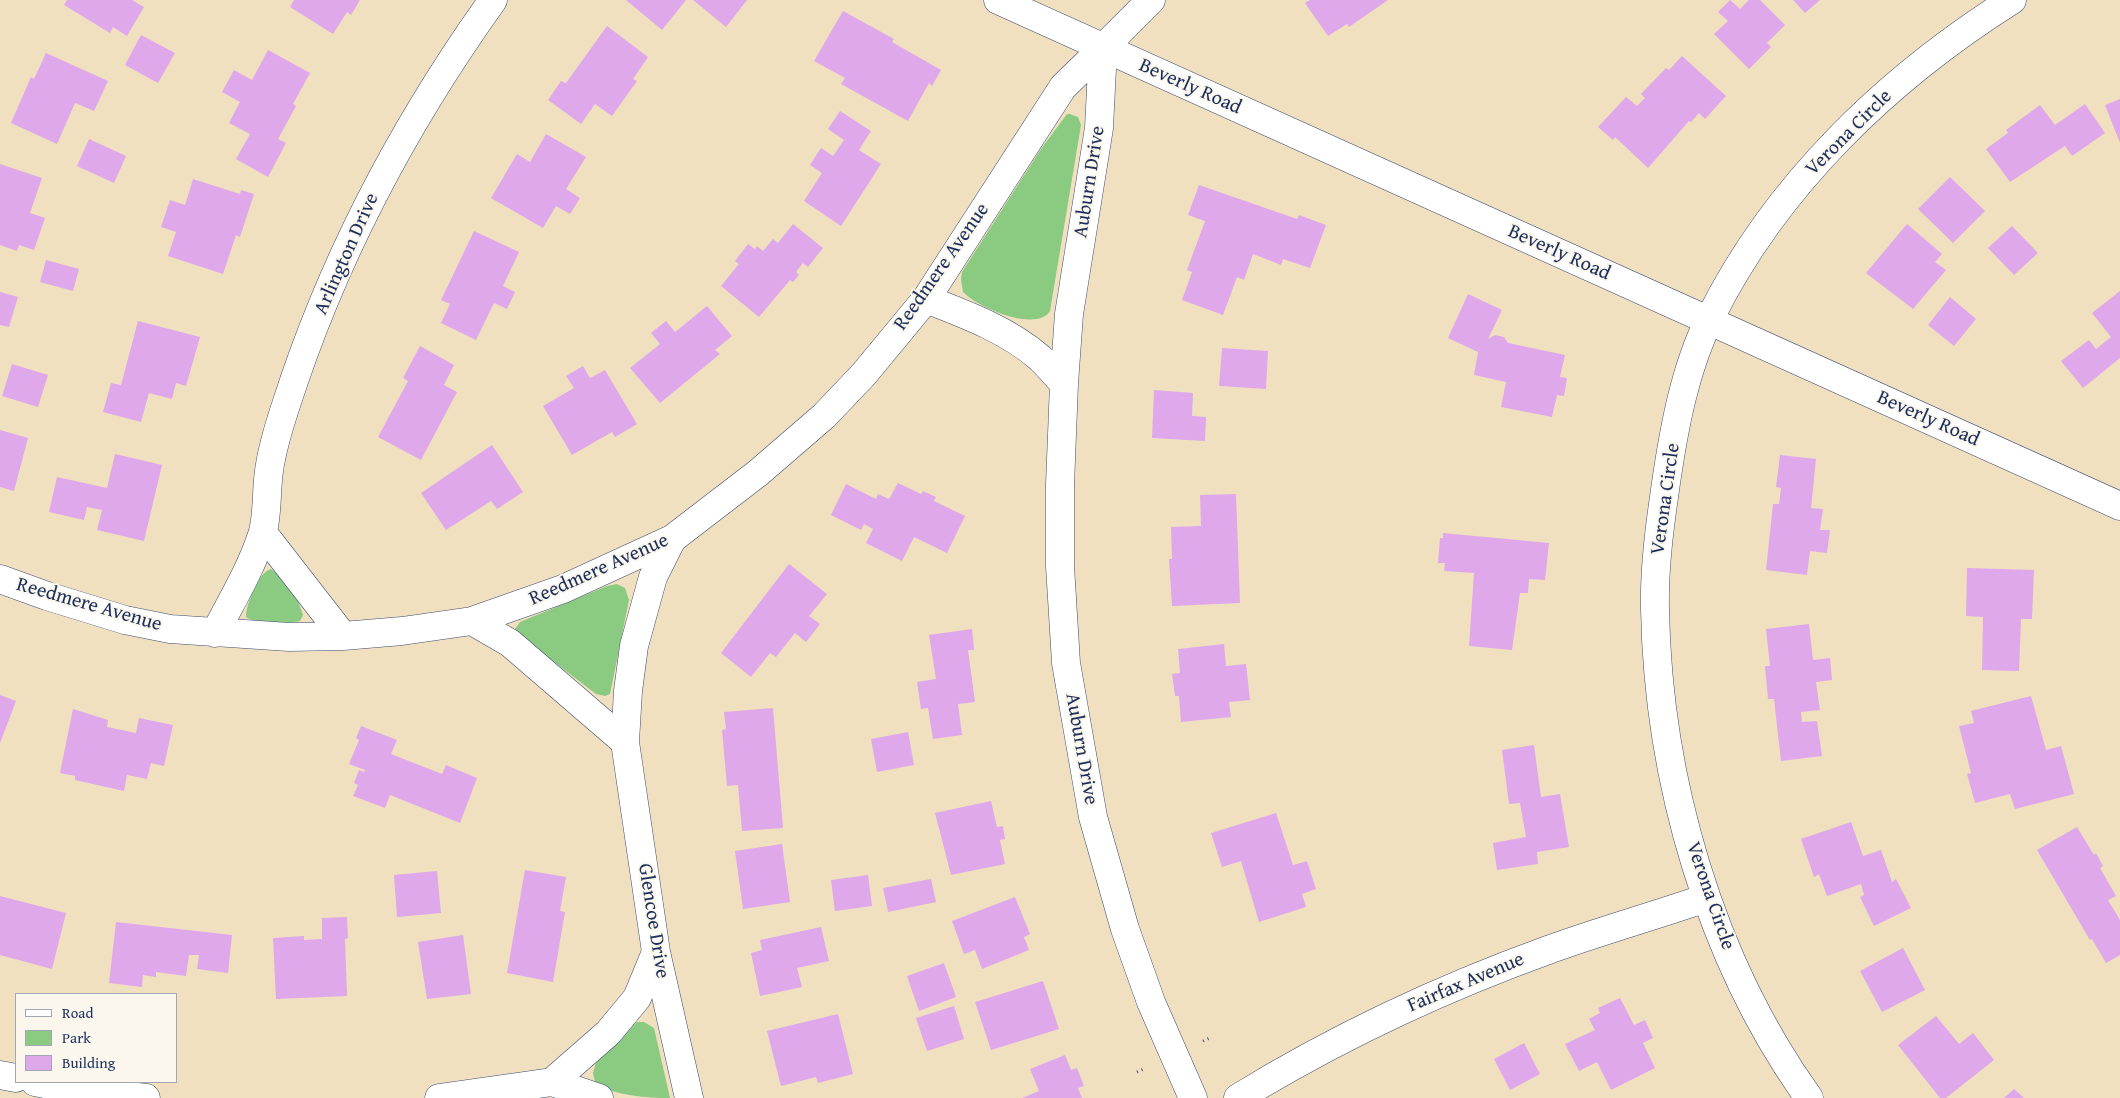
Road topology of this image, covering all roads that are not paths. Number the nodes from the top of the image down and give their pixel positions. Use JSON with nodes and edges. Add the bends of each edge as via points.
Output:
{"nodes":[{"id":1,"x":493,"y":0,"type":"edge"},
{"id":2,"x":998,"y":0,"type":"edge"},
{"id":3,"x":1151,"y":0,"type":"edge"},
{"id":4,"x":2012,"y":0,"type":"edge"},
{"id":5,"x":1103,"y":48,"type":"junction"},
{"id":6,"x":926,"y":299,"type":"junction"},
{"id":7,"x":1709,"y":320,"type":"junction"},
{"id":8,"x":1064,"y":384,"type":"junction"},
{"id":9,"x":2120,"y":506,"type":"edge"},
{"id":10,"x":263,"y":533,"type":"junction"},
{"id":11,"x":672,"y":539,"type":"junction"},
{"id":12,"x":0,"y":579,"type":"edge"},
{"id":13,"x":472,"y":621,"type":"junction"},
{"id":14,"x":215,"y":633,"type":"junction"},
{"id":15,"x":343,"y":636,"type":"junction"},
{"id":16,"x":625,"y":742,"type":"junction"},
{"id":17,"x":1706,"y":898,"type":"junction"},
{"id":18,"x":656,"y":952,"type":"junction"},
{"id":19,"x":0,"y":1075,"type":"edge"},
{"id":20,"x":15,"y":1078,"type":"edge"},
{"id":21,"x":552,"y":1082,"type":"junction"},
{"id":22,"x":40,"y":1083,"type":"edge"},
{"id":23,"x":146,"y":1098,"type":"edge"},
{"id":24,"x":439,"y":1098,"type":"edge"},
{"id":25,"x":599,"y":1098,"type":"edge"},
{"id":26,"x":689,"y":1098,"type":"edge"},
{"id":27,"x":1193,"y":1098,"type":"edge"},
{"id":28,"x":1238,"y":1098,"type":"edge"},
{"id":29,"x":1809,"y":1098,"type":"edge"}],
"edges":[{"from":1,"to":10,"type":"street","name":"Arlington Drive","via":[[418,116],[369,204],[319,316],[276,440],[269,470]]},
{"from":2,"to":5,"type":"street","name":"Beverly Road"},
{"from":3,"to":5,"type":"street"},
{"from":4,"to":7,"type":"street","name":"Verona Circle","via":[[1947,45],[1878,101],[1815,163],[1761,232]]},
{"from":5,"to":6,"type":"street","name":"Reedmere Avenue","via":[[1063,87]]},
{"from":5,"to":7,"type":"street","name":"Beverly Road"},
{"from":5,"to":8,"type":"street","name":"Auburn Drive","via":[[1099,128],[1069,314]]},
{"from":6,"to":8,"type":"street","via":[[1005,333],[1039,358]]},
{"from":6,"to":11,"type":"street","name":"Reedmere Avenue","via":[[864,374],[824,416],[758,473]]},
{"from":7,"to":9,"type":"street","name":"Beverly Road"},
{"from":7,"to":17,"type":"street","name":"Verona Circle","via":[[1681,403],[1670,456],[1660,527],[1655,608],[1670,754]]},
{"from":8,"to":27,"type":"street","name":"Auburn Drive","via":[[1060,485],[1066,663],[1093,817],[1128,938]]},
{"from":10,"to":14,"type":"street","name":"Arlington Drive"},
{"from":10,"to":15,"type":"street"},
{"from":11,"to":13,"type":"street","name":"Reedmere Avenue","via":[[563,589]]},
{"from":11,"to":16,"type":"street","name":"Glencoe Drive","via":[[653,577],[636,638]]},
{"from":12,"to":14,"type":"street","name":"Reedmere Avenue","via":[[125,620]]},
{"from":13,"to":15,"type":"street","name":"Reedmere Avenue"},
{"from":13,"to":16,"type":"street","via":[[510,643]]},
{"from":14,"to":15,"type":"street","name":"Reedmere Avenue"},
{"from":16,"to":18,"type":"street","name":"Glencoe Drive"},
{"from":17,"to":28,"type":"street","name":"Fairfax Avenue","via":[[1549,949],[1473,978],[1303,1060]]},
{"from":17,"to":29,"type":"street","name":"Verona Circle","via":[[1764,1026]]},
{"from":18,"to":21,"type":"street","via":[[637,998],[608,1033]]},
{"from":18,"to":26,"type":"street","name":"Glencoe Drive"},
{"from":19,"to":20,"type":"street"},
{"from":21,"to":24,"type":"street"},
{"from":21,"to":25,"type":"street"},
{"from":22,"to":23,"type":"street"}]}
